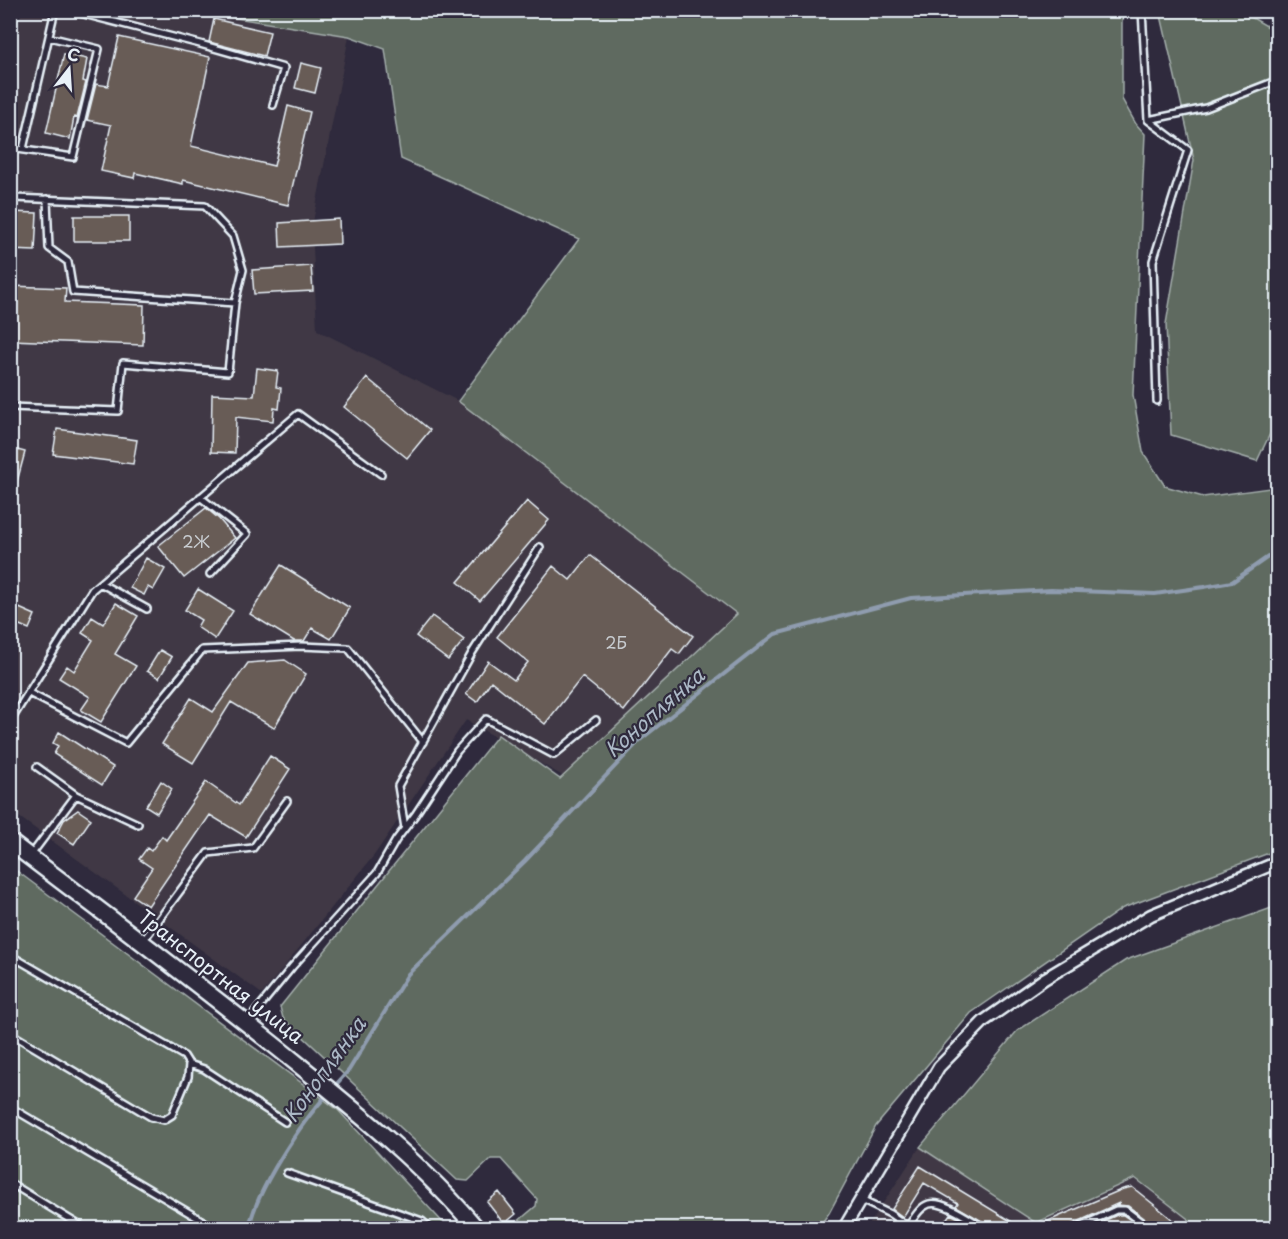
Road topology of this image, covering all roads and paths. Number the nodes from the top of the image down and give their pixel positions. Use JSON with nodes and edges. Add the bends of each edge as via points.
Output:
{"nodes":[{"id":1,"x":55,"y":10,"type":"edge"},
{"id":2,"x":68,"y":10,"type":"edge"},
{"id":3,"x":1142,"y":10,"type":"edge"},
{"id":4,"x":49,"y":37,"type":"junction"},
{"id":5,"x":1278,"y":80,"type":"edge"},
{"id":6,"x":273,"y":105,"type":"dead end"},
{"id":7,"x":1148,"y":120,"type":"junction"},
{"id":8,"x":10,"y":148,"type":"edge"},
{"id":9,"x":23,"y":149,"type":"junction"},
{"id":10,"x":10,"y":194,"type":"edge"},
{"id":11,"x":47,"y":199,"type":"junction"},
{"id":12,"x":235,"y":303,"type":"junction"},
{"id":13,"x":1157,"y":401,"type":"dead end"},
{"id":14,"x":10,"y":407,"type":"edge"},
{"id":15,"x":381,"y":474,"type":"dead end"},
{"id":16,"x":200,"y":497,"type":"junction"},
{"id":17,"x":540,"y":547,"type":"dead end"},
{"id":18,"x":210,"y":574,"type":"dead end"},
{"id":19,"x":100,"y":583,"type":"junction"},
{"id":20,"x":147,"y":609,"type":"dead end"},
{"id":21,"x":28,"y":693,"type":"junction"},
{"id":22,"x":596,"y":720,"type":"dead end"},
{"id":23,"x":10,"y":722,"type":"edge"},
{"id":24,"x":423,"y":742,"type":"junction"},
{"id":25,"x":37,"y":767,"type":"dead end"},
{"id":26,"x":76,"y":795,"type":"junction"},
{"id":27,"x":287,"y":801,"type":"dead end"},
{"id":28,"x":138,"y":824,"type":"dead end"},
{"id":29,"x":405,"y":828,"type":"junction"},
{"id":30,"x":10,"y":842,"type":"edge"},
{"id":31,"x":30,"y":857,"type":"junction"},
{"id":32,"x":1278,"y":862,"type":"edge"},
{"id":33,"x":142,"y":943,"type":"junction"},
{"id":34,"x":10,"y":954,"type":"edge"},
{"id":35,"x":247,"y":1023,"type":"junction"},
{"id":36,"x":10,"y":1033,"type":"edge"},
{"id":37,"x":189,"y":1064,"type":"junction"},
{"id":38,"x":10,"y":1107,"type":"edge"},
{"id":39,"x":285,"y":1122,"type":"dead end"},
{"id":40,"x":287,"y":1173,"type":"dead end"},
{"id":41,"x":10,"y":1183,"type":"edge"},
{"id":42,"x":861,"y":1200,"type":"junction"},
{"id":43,"x":84,"y":1228,"type":"edge"},
{"id":44,"x":215,"y":1228,"type":"edge"},
{"id":45,"x":430,"y":1228,"type":"edge"},
{"id":46,"x":476,"y":1228,"type":"edge"},
{"id":47,"x":844,"y":1228,"type":"edge"},
{"id":48,"x":909,"y":1228,"type":"edge"},
{"id":49,"x":985,"y":1228,"type":"edge"},
{"id":50,"x":1078,"y":1228,"type":"edge"},
{"id":51,"x":1149,"y":1228,"type":"edge"}],
"edges":[{"from":1,"to":4,"type":"lane"},
{"from":2,"to":6,"type":"lane","via":[[284,68]]},
{"from":3,"to":7,"type":"lane"},
{"from":4,"to":9,"type":"lane"},
{"from":4,"to":9,"type":"lane","via":[[99,49],[73,157]]},
{"from":5,"to":7,"type":"lane","via":[[1206,108]]},
{"from":7,"to":13,"type":"lane","via":[[1188,150],[1153,261]]},
{"from":8,"to":9,"type":"lane"},
{"from":10,"to":11,"type":"lane","via":[[14,198]]},
{"from":11,"to":12,"type":"lane","via":[[49,248],[68,262],[74,292]]},
{"from":11,"to":12,"type":"lane","via":[[205,206],[233,236],[243,270]]},
{"from":12,"to":14,"type":"lane","via":[[228,372],[123,363],[118,411]]},
{"from":15,"to":16,"type":"lane","via":[[298,414]]},
{"from":16,"to":18,"type":"lane","via":[[247,534]]},
{"from":16,"to":19,"type":"lane"},
{"from":17,"to":24,"type":"lane","via":[[472,653]]},
{"from":19,"to":20,"type":"lane"},
{"from":19,"to":21,"type":"lane"},
{"from":21,"to":23,"type":"lane"},
{"from":21,"to":24,"type":"lane","via":[[126,742],[202,650],[348,648]]},
{"from":22,"to":29,"type":"lane","via":[[554,755],[486,719],[457,752]]},
{"from":24,"to":29,"type":"lane","via":[[398,786]]},
{"from":25,"to":26,"type":"lane"},
{"from":26,"to":28,"type":"lane"},
{"from":26,"to":31,"type":"lane"},
{"from":27,"to":33,"type":"lane","via":[[253,848],[208,853]]},
{"from":29,"to":35,"type":"lane","via":[[377,873]]},
{"from":30,"to":31,"type":"main road","name":"Транспортная улица"},
{"from":31,"to":33,"type":"main road","name":"Транспортная улица"},
{"from":32,"to":42,"type":"street","via":[[1151,915],[1044,979],[984,1021],[939,1067]]},
{"from":33,"to":35,"type":"main road","name":"Транспортная улица"},
{"from":34,"to":37,"type":"lane","via":[[184,1056]]},
{"from":35,"to":46,"type":"main road","name":"Транспортная улица","via":[[347,1103],[418,1167]]},
{"from":36,"to":37,"type":"lane","via":[[151,1117],[164,1120],[172,1115],[188,1077]]},
{"from":37,"to":39,"type":"lane","via":[[204,1069]]},
{"from":38,"to":44,"type":"lane"},
{"from":40,"to":45,"type":"lane","via":[[422,1221]]},
{"from":41,"to":43,"type":"lane"},
{"from":42,"to":47,"type":"street"},
{"from":42,"to":48,"type":"lane"},
{"from":48,"to":49,"type":"lane","via":[[920,1210],[938,1203]]},
{"from":50,"to":51,"type":"lane","via":[[1116,1210],[1125,1210]]}]}
